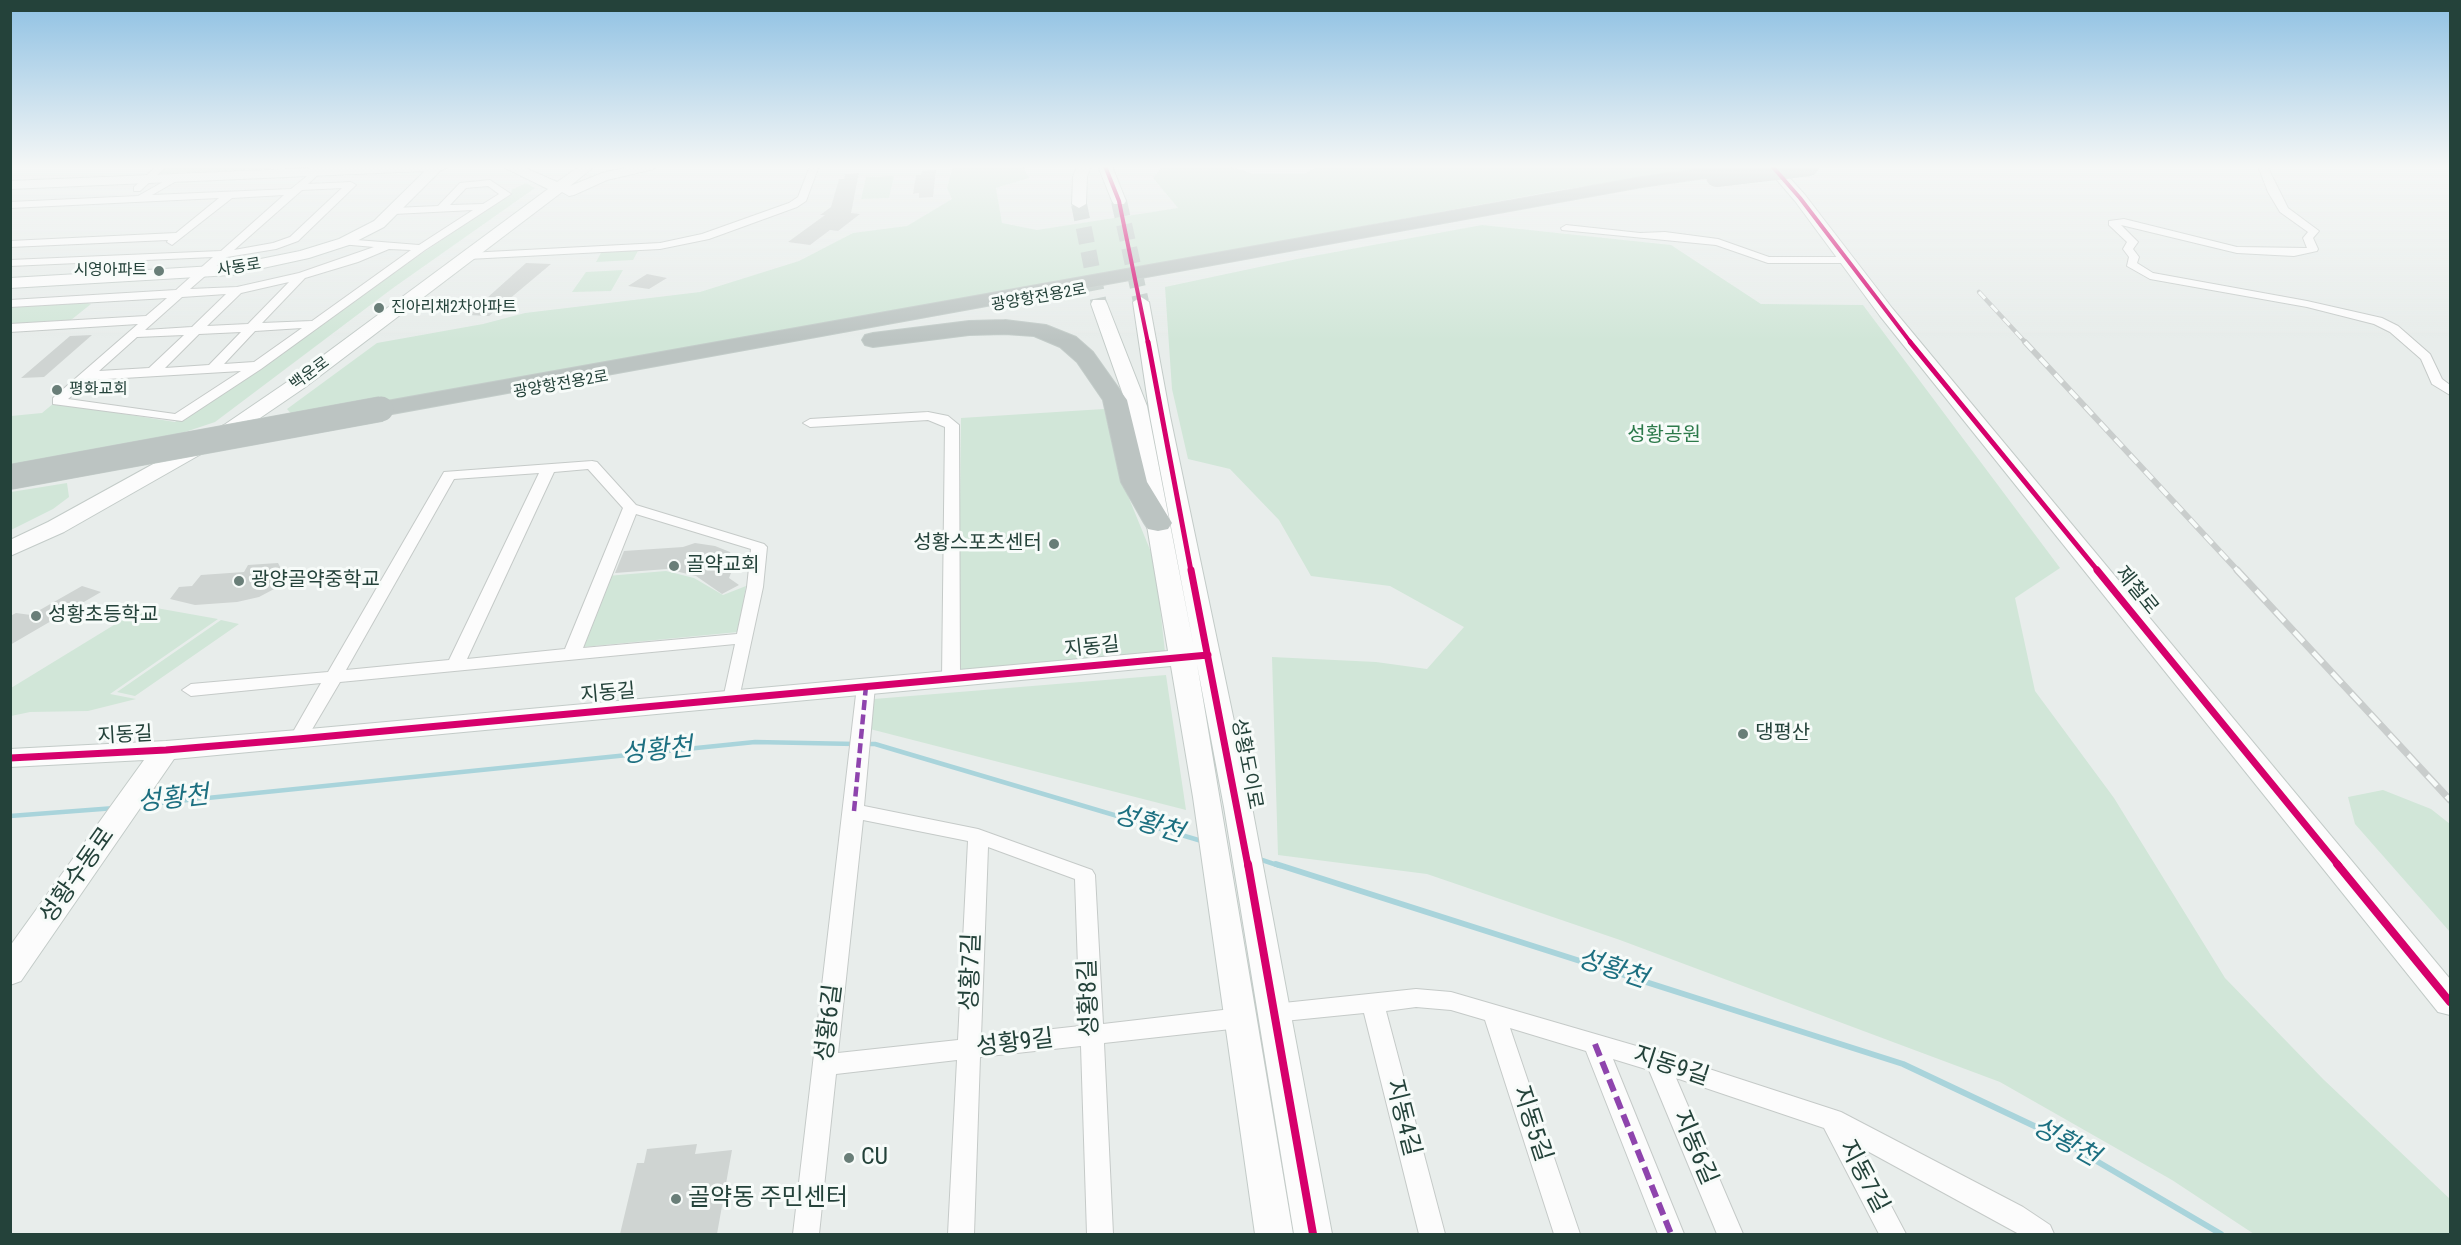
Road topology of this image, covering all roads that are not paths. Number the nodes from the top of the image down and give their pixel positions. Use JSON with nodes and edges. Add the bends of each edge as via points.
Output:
{"nodes":[{"id":1,"x":194,"y":224,"type":"edge"},
{"id":2,"x":257,"y":224,"type":"edge"},
{"id":3,"x":309,"y":224,"type":"edge"},
{"id":4,"x":379,"y":224,"type":"edge"},
{"id":5,"x":458,"y":224,"type":"edge"},
{"id":6,"x":510,"y":224,"type":"edge"},
{"id":7,"x":740,"y":224,"type":"edge"},
{"id":8,"x":1413,"y":224,"type":"edge"},
{"id":9,"x":1444,"y":224,"type":"edge"},
{"id":10,"x":1819,"y":224,"type":"edge"},
{"id":11,"x":2114,"y":224,"type":"edge"},
{"id":12,"x":2132,"y":224,"type":"edge"},
{"id":13,"x":2304,"y":224,"type":"edge"},
{"id":14,"x":1566,"y":228,"type":"dead end"},
{"id":15,"x":180,"y":236,"type":"junction"},
{"id":16,"x":344,"y":242,"type":"junction"},
{"id":17,"x":10,"y":244,"type":"edge"},
{"id":18,"x":386,"y":246,"type":"junction"},
{"id":19,"x":421,"y":248,"type":"junction"},
{"id":20,"x":224,"y":254,"type":"junction"},
{"id":21,"x":468,"y":255,"type":"junction"},
{"id":22,"x":155,"y":256,"type":"junction"},
{"id":23,"x":1845,"y":260,"type":"junction"},
{"id":24,"x":34,"y":262,"type":"junction"},
{"id":25,"x":10,"y":263,"type":"edge"},
{"id":26,"x":199,"y":273,"type":"junction"},
{"id":27,"x":301,"y":276,"type":"junction"},
{"id":28,"x":10,"y":281,"type":"edge"},
{"id":29,"x":237,"y":290,"type":"junction"},
{"id":30,"x":174,"y":295,"type":"junction"},
{"id":31,"x":102,"y":299,"type":"junction"},
{"id":32,"x":1141,"y":302,"type":"tunnel mouth"},
{"id":33,"x":10,"y":304,"type":"edge"},
{"id":34,"x":1099,"y":304,"type":"tunnel mouth"},
{"id":35,"x":146,"y":320,"type":"junction"},
{"id":36,"x":72,"y":324,"type":"junction"},
{"id":37,"x":315,"y":324,"type":"junction"},
{"id":38,"x":252,"y":327,"type":"junction"},
{"id":39,"x":10,"y":328,"type":"edge"},
{"id":40,"x":196,"y":330,"type":"junction"},
{"id":41,"x":131,"y":334,"type":"junction"},
{"id":42,"x":257,"y":366,"type":"junction"},
{"id":43,"x":213,"y":368,"type":"junction"},
{"id":44,"x":641,"y":370,"type":"junction"},
{"id":45,"x":153,"y":372,"type":"junction"},
{"id":46,"x":85,"y":376,"type":"junction"},
{"id":47,"x":2451,"y":391,"type":"edge"},
{"id":48,"x":372,"y":415,"type":"junction"},
{"id":49,"x":810,"y":423,"type":"dead end"},
{"id":50,"x":549,"y":468,"type":"junction"},
{"id":51,"x":10,"y":477,"type":"edge"},
{"id":52,"x":10,"y":485,"type":"edge"},
{"id":53,"x":632,"y":508,"type":"junction"},
{"id":54,"x":1158,"y":523,"type":"junction"},
{"id":55,"x":10,"y":549,"type":"edge"},
{"id":56,"x":745,"y":638,"type":"junction"},
{"id":57,"x":572,"y":654,"type":"junction"},
{"id":58,"x":1182,"y":655,"type":"junction"},
{"id":59,"x":1208,"y":655,"type":"junction"},
{"id":60,"x":455,"y":665,"type":"junction"},
{"id":61,"x":332,"y":676,"type":"junction"},
{"id":62,"x":951,"y":678,"type":"junction"},
{"id":63,"x":191,"y":690,"type":"dead end"},
{"id":64,"x":865,"y":696,"type":"junction"},
{"id":65,"x":732,"y":699,"type":"junction"},
{"id":66,"x":298,"y":739,"type":"junction"},
{"id":67,"x":166,"y":750,"type":"junction"},
{"id":68,"x":10,"y":758,"type":"edge"},
{"id":69,"x":855,"y":804,"type":"junction"},
{"id":70,"x":978,"y":836,"type":"junction"},
{"id":71,"x":10,"y":972,"type":"edge"},
{"id":72,"x":1372,"y":1001,"type":"junction"},
{"id":73,"x":2451,"y":1002,"type":"edge"},
{"id":74,"x":1274,"y":1013,"type":"junction"},
{"id":75,"x":1494,"y":1014,"type":"junction"},
{"id":76,"x":1240,"y":1018,"type":"junction"},
{"id":77,"x":1092,"y":1035,"type":"junction"},
{"id":78,"x":1595,"y":1044,"type":"junction"},
{"id":79,"x":969,"y":1049,"type":"junction"},
{"id":80,"x":1656,"y":1062,"type":"junction"},
{"id":81,"x":825,"y":1065,"type":"junction"},
{"id":82,"x":1832,"y":1120,"type":"junction"},
{"id":83,"x":2019,"y":1225,"type":"edge"},
{"id":84,"x":806,"y":1234,"type":"edge"},
{"id":85,"x":961,"y":1234,"type":"edge"},
{"id":86,"x":1100,"y":1234,"type":"edge"},
{"id":87,"x":1274,"y":1234,"type":"edge"},
{"id":88,"x":1313,"y":1234,"type":"edge"},
{"id":89,"x":1432,"y":1234,"type":"edge"},
{"id":90,"x":1568,"y":1234,"type":"edge"},
{"id":91,"x":1671,"y":1234,"type":"edge"},
{"id":92,"x":1731,"y":1234,"type":"edge"},
{"id":93,"x":1893,"y":1234,"type":"edge"},
{"id":94,"x":2041,"y":1234,"type":"edge"}],
"edges":[{"from":1,"to":15,"type":"street"},
{"from":2,"to":20,"type":"street"},
{"from":3,"to":20,"type":"street","via":[[294,238],[255,251]]},
{"from":4,"to":16,"type":"street","name":"사동로"},
{"from":5,"to":19,"type":"street"},
{"from":6,"to":21,"type":"street","name":"백운로"},
{"from":7,"to":21,"type":"street","via":[[705,237],[660,246]]},
{"from":8,"to":48,"type":"highway","name":"광양항전용2로"},
{"from":9,"to":44,"type":"highway","name":"광양항전용2로"},
{"from":10,"to":23,"type":"street","name":"제철로"},
{"from":11,"to":47,"type":"street","via":[[2133,242],[2128,249],[2134,257],[2131,264],[2150,276],[2307,304],[2394,328],[2427,357],[2437,381]]},
{"from":12,"to":13,"type":"street","via":[[2237,250],[2294,253],[2313,249],[2308,238],[2314,231]]},
{"from":14,"to":23,"type":"street","via":[[1718,242],[1768,260]]},
{"from":15,"to":17,"type":"street"},
{"from":15,"to":22,"type":"street"},
{"from":16,"to":18,"type":"street"},
{"from":16,"to":26,"type":"street","name":"사동로","via":[[255,266]]},
{"from":18,"to":19,"type":"street"},
{"from":18,"to":27,"type":"street"},
{"from":19,"to":37,"type":"street"},
{"from":20,"to":22,"type":"street"},
{"from":20,"to":26,"type":"street"},
{"from":21,"to":55,"type":"street","name":"백운로","via":[[231,429]]},
{"from":22,"to":24,"type":"street"},
{"from":23,"to":73,"type":"street","name":"제철로"},
{"from":24,"to":25,"type":"street"},
{"from":24,"to":28,"type":"street"},
{"from":26,"to":28,"type":"street","name":"사동로"},
{"from":26,"to":30,"type":"street"},
{"from":27,"to":29,"type":"street"},
{"from":27,"to":38,"type":"street"},
{"from":29,"to":30,"type":"street"},
{"from":29,"to":40,"type":"street"},
{"from":30,"to":31,"type":"street"},
{"from":30,"to":35,"type":"street"},
{"from":31,"to":33,"type":"street"},
{"from":31,"to":36,"type":"street"},
{"from":32,"to":59,"type":"street","name":"성황도이로"},
{"from":34,"to":54,"type":"street","via":[[1137,406]]},
{"from":35,"to":36,"type":"street"},
{"from":35,"to":41,"type":"street"},
{"from":36,"to":39,"type":"street"},
{"from":37,"to":38,"type":"street"},
{"from":37,"to":42,"type":"street"},
{"from":38,"to":40,"type":"street"},
{"from":38,"to":43,"type":"street"},
{"from":40,"to":41,"type":"street"},
{"from":40,"to":45,"type":"street"},
{"from":41,"to":46,"type":"street"},
{"from":42,"to":43,"type":"street"},
{"from":42,"to":46,"type":"street","via":[[177,418],[58,401]]},
{"from":43,"to":45,"type":"street"},
{"from":44,"to":48,"type":"highway","name":"광양항전용2로"},
{"from":44,"to":54,"type":"highway","via":[[969,328],[1038,330],[1068,342],[1085,357],[1115,400],[1134,482]]},
{"from":45,"to":46,"type":"street"},
{"from":48,"to":51,"type":"highway","bridge":true},
{"from":48,"to":52,"type":"highway"},
{"from":49,"to":62,"type":"street","via":[[928,416],[952,425]]},
{"from":50,"to":53,"type":"street","via":[[592,465]]},
{"from":50,"to":60,"type":"street"},
{"from":50,"to":61,"type":"street","via":[[449,475]]},
{"from":53,"to":56,"type":"street","via":[[759,547]]},
{"from":53,"to":57,"type":"street"},
{"from":54,"to":58,"type":"street"},
{"from":56,"to":57,"type":"street"},
{"from":56,"to":65,"type":"street"},
{"from":57,"to":60,"type":"street"},
{"from":58,"to":59,"type":"street","name":"지동길"},
{"from":58,"to":62,"type":"street","name":"지동길"},
{"from":58,"to":76,"type":"street"},
{"from":59,"to":74,"type":"street","name":"성황도이로"},
{"from":60,"to":61,"type":"street"},
{"from":61,"to":63,"type":"street"},
{"from":61,"to":66,"type":"street"},
{"from":62,"to":64,"type":"street","name":"지동길"},
{"from":64,"to":65,"type":"street","name":"지동길"},
{"from":64,"to":69,"type":"street","name":"성황6길"},
{"from":65,"to":66,"type":"street","name":"지동길"},
{"from":66,"to":67,"type":"street","name":"지동길"},
{"from":67,"to":68,"type":"street","name":"지동길"},
{"from":67,"to":71,"type":"street","name":"성황수동로"},
{"from":69,"to":70,"type":"street"},
{"from":69,"to":81,"type":"street","name":"성황6길"},
{"from":70,"to":77,"type":"street","name":"성황8길","via":[[1085,875]]},
{"from":70,"to":79,"type":"street","name":"성황7길"},
{"from":72,"to":74,"type":"street","name":"지동9길"},
{"from":72,"to":75,"type":"street","name":"지동9길","via":[[1451,1001]]},
{"from":72,"to":89,"type":"street","name":"지동4길"},
{"from":74,"to":88,"type":"street","name":"성황도이로"},
{"from":75,"to":78,"type":"street","name":"지동9길"},
{"from":75,"to":90,"type":"street","name":"지동5길"},
{"from":76,"to":77,"type":"street","name":"성황9길"},
{"from":76,"to":87,"type":"street"},
{"from":77,"to":79,"type":"street","name":"성황9길"},
{"from":77,"to":86,"type":"street","name":"성황8길"},
{"from":78,"to":80,"type":"street","name":"지동9길"},
{"from":78,"to":91,"type":"street"},
{"from":79,"to":81,"type":"street","name":"성황9길"},
{"from":79,"to":85,"type":"street","name":"성황7길"},
{"from":80,"to":82,"type":"street","name":"지동9길"},
{"from":80,"to":92,"type":"street","name":"지동6길"},
{"from":81,"to":84,"type":"street","name":"성황6길"},
{"from":82,"to":83,"type":"street","name":"지동9길"},
{"from":82,"to":93,"type":"street","name":"지동7길"},
{"from":83,"to":94,"type":"street","name":"지동9길"}]}
